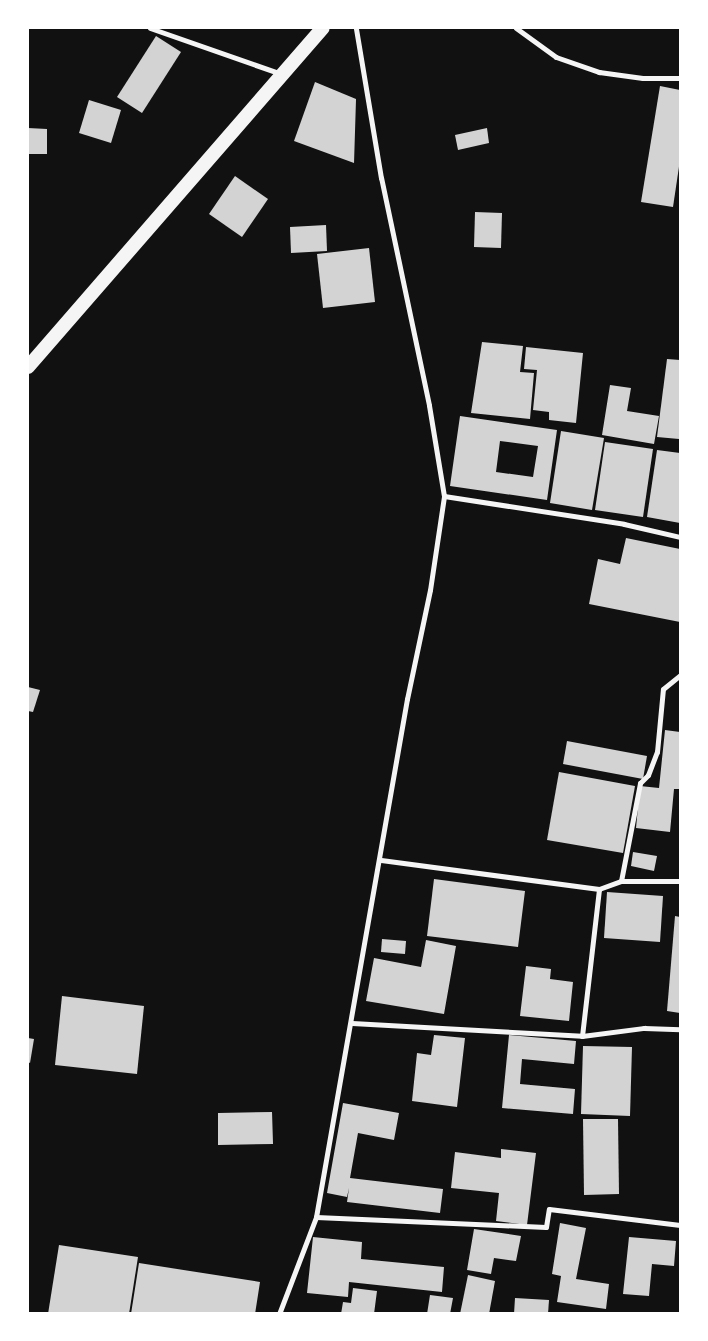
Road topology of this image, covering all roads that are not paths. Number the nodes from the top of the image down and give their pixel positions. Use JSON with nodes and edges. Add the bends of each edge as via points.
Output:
{"nodes":[{"id":1,"x":150,"y":28,"type":"edge"},
{"id":2,"x":323,"y":28,"type":"edge"},
{"id":3,"x":356,"y":28,"type":"edge"},
{"id":4,"x":516,"y":28,"type":"edge"},
{"id":5,"x":282,"y":75,"type":"junction"},
{"id":6,"x":680,"y":78,"type":"edge"},
{"id":7,"x":28,"y":367,"type":"edge"},
{"id":8,"x":444,"y":496,"type":"junction"},
{"id":9,"x":680,"y":537,"type":"edge"},
{"id":10,"x":680,"y":675,"type":"edge"},
{"id":11,"x":381,"y":860,"type":"junction"},
{"id":12,"x":622,"y":881,"type":"junction"},
{"id":13,"x":680,"y":881,"type":"edge"},
{"id":14,"x":599,"y":889,"type":"junction"},
{"id":15,"x":352,"y":1023,"type":"junction"},
{"id":16,"x":680,"y":1029,"type":"edge"},
{"id":17,"x":582,"y":1036,"type":"junction"},
{"id":18,"x":316,"y":1216,"type":"junction"},
{"id":19,"x":680,"y":1225,"type":"edge"},
{"id":20,"x":279,"y":1314,"type":"edge"}],
"edges":[{"from":1,"to":5,"type":"street"},
{"from":2,"to":5,"type":"highway"},
{"from":3,"to":8,"type":"street","via":[[381,178],[429,405]]},
{"from":4,"to":6,"type":"street","via":[[556,57],[599,72],[642,78]]},
{"from":5,"to":7,"type":"highway"},
{"from":8,"to":9,"type":"street","via":[[624,524]]},
{"from":8,"to":11,"type":"street"},
{"from":10,"to":12,"type":"street","via":[[663,688],[657,752],[648,775],[640,783]]},
{"from":11,"to":14,"type":"street"},
{"from":11,"to":15,"type":"street"},
{"from":12,"to":13,"type":"street"},
{"from":12,"to":14,"type":"street"},
{"from":14,"to":17,"type":"street"},
{"from":15,"to":17,"type":"street"},
{"from":15,"to":18,"type":"street"},
{"from":16,"to":17,"type":"street","via":[[644,1028]]},
{"from":18,"to":19,"type":"street","via":[[546,1227],[549,1209]]},
{"from":18,"to":20,"type":"street"}]}
